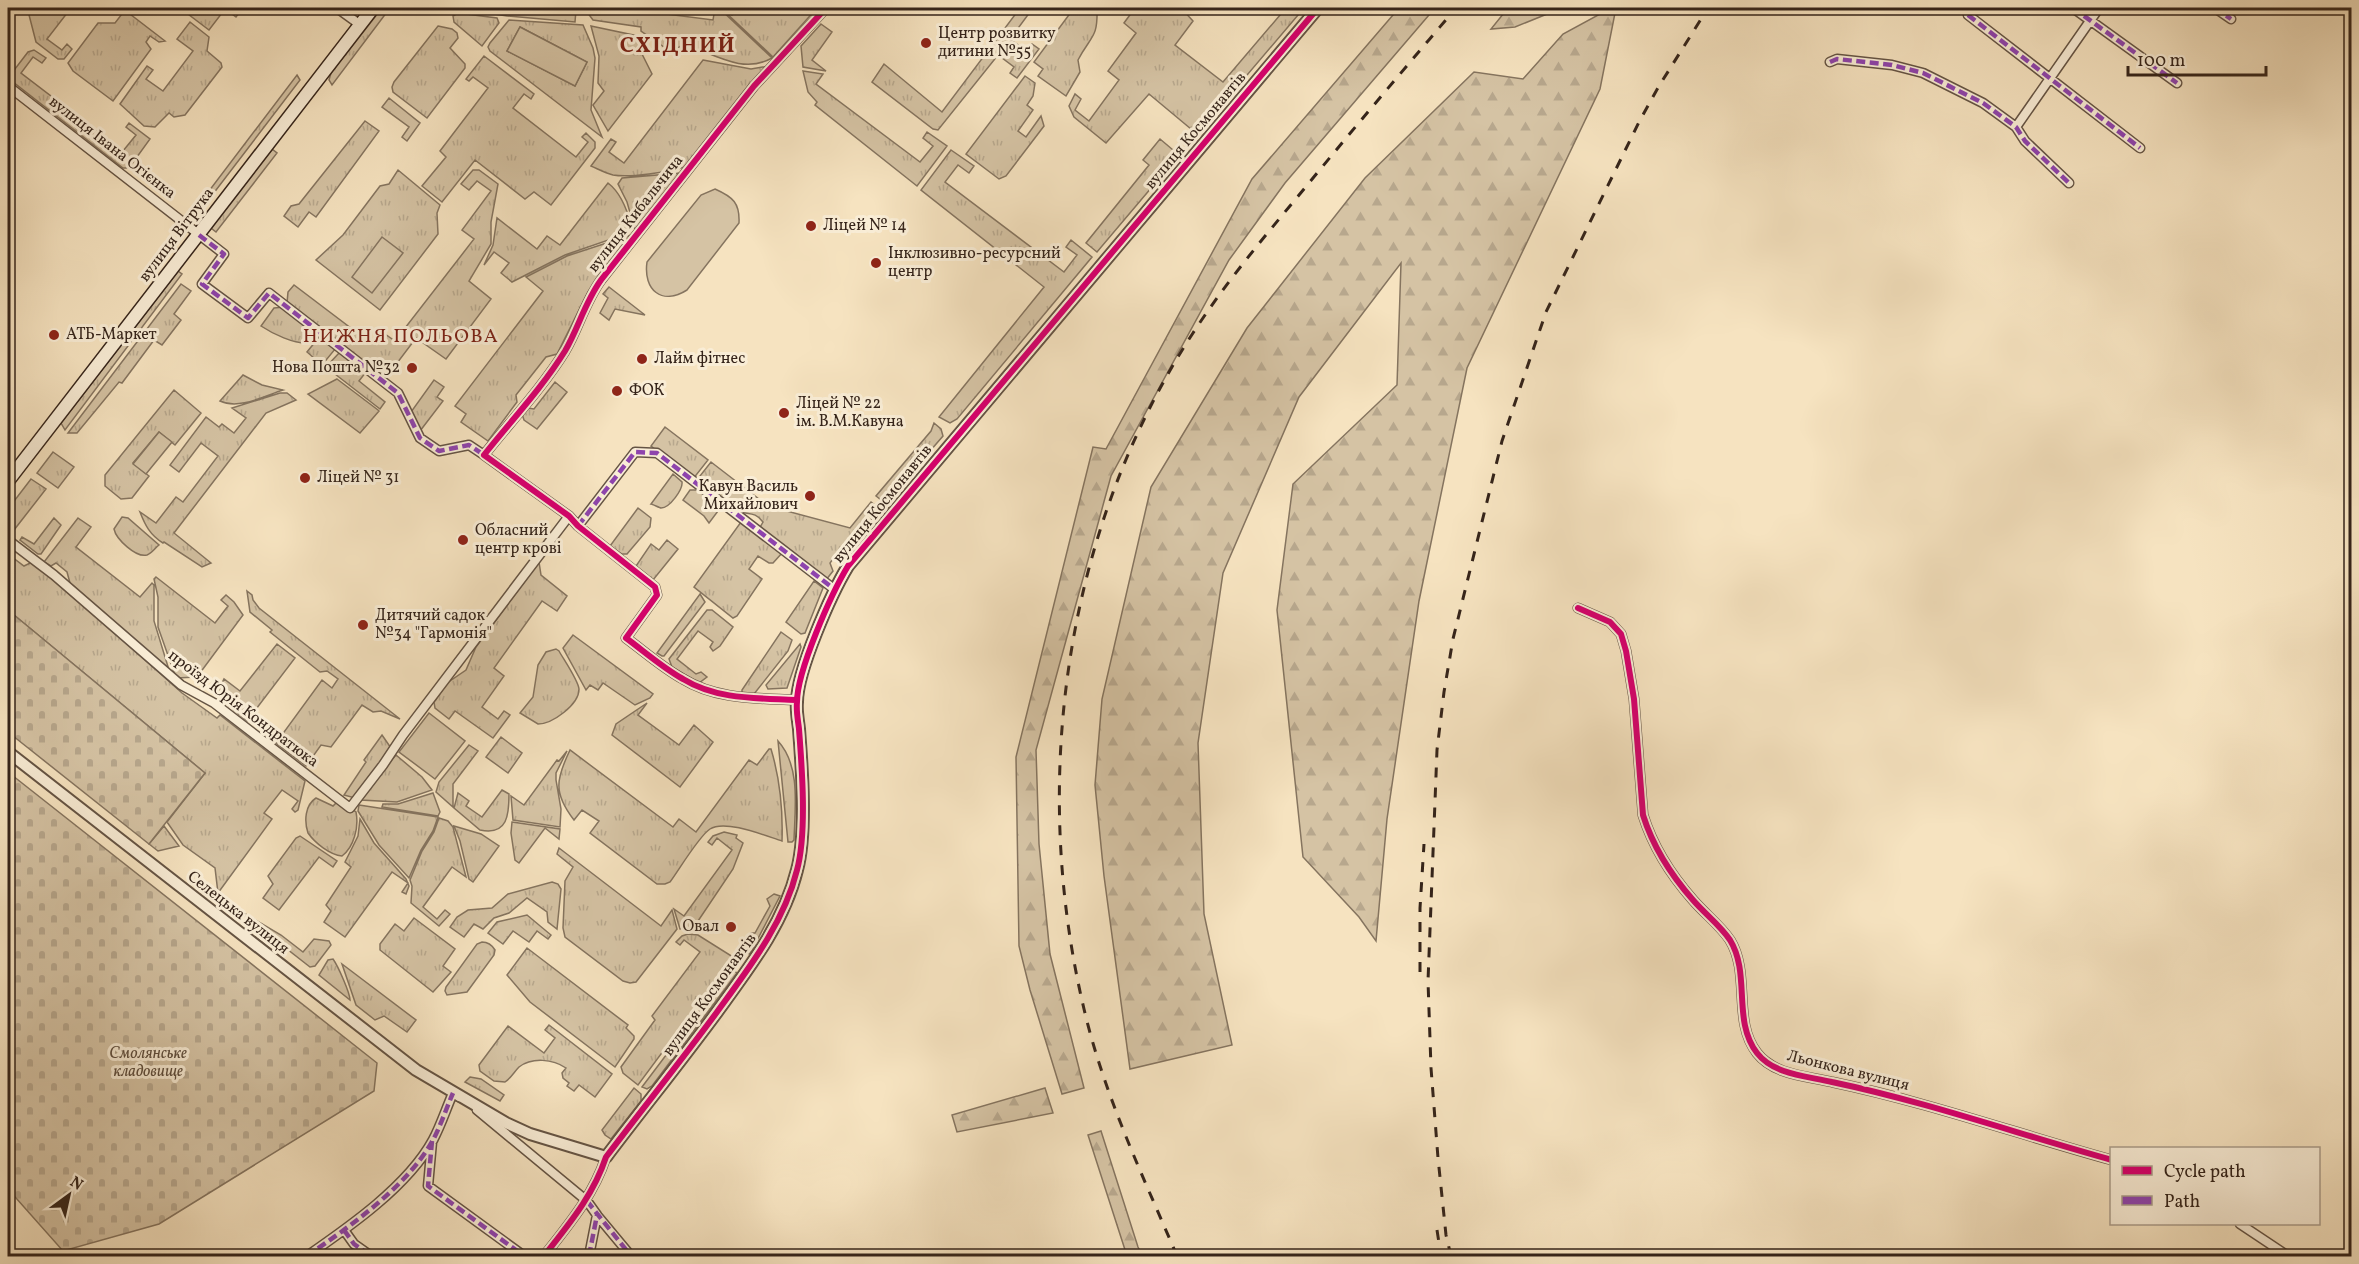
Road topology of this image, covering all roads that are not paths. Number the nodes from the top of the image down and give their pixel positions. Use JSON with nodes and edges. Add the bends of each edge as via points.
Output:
{"nodes":[{"id":1,"x":337,"y":8,"type":"edge"},
{"id":2,"x":365,"y":8,"type":"edge"},
{"id":3,"x":373,"y":8,"type":"edge"},
{"id":4,"x":826,"y":8,"type":"edge"},
{"id":5,"x":1318,"y":8,"type":"edge"},
{"id":6,"x":2073,"y":8,"type":"edge"},
{"id":7,"x":2099,"y":8,"type":"edge"},
{"id":8,"x":2215,"y":8,"type":"edge"},
{"id":9,"x":1968,"y":15,"type":"dead end"},
{"id":10,"x":2091,"y":19,"type":"junction"},
{"id":11,"x":2231,"y":19,"type":"dead end"},
{"id":12,"x":355,"y":21,"type":"junction"},
{"id":13,"x":1830,"y":62,"type":"dead end"},
{"id":14,"x":2050,"y":77,"type":"junction"},
{"id":15,"x":2177,"y":83,"type":"dead end"},
{"id":16,"x":8,"y":86,"type":"edge"},
{"id":17,"x":2016,"y":127,"type":"junction"},
{"id":18,"x":2140,"y":148,"type":"dead end"},
{"id":19,"x":2069,"y":183,"type":"dead end"},
{"id":20,"x":196,"y":232,"type":"junction"},
{"id":21,"x":484,"y":455,"type":"junction"},
{"id":22,"x":8,"y":471,"type":"edge"},
{"id":23,"x":8,"y":481,"type":"edge"},
{"id":24,"x":569,"y":516,"type":"junction"},
{"id":25,"x":578,"y":526,"type":"junction"},
{"id":26,"x":8,"y":540,"type":"edge"},
{"id":27,"x":834,"y":589,"type":"junction"},
{"id":28,"x":1578,"y":608,"type":"dead end"},
{"id":29,"x":796,"y":700,"type":"junction"},
{"id":30,"x":8,"y":752,"type":"edge"},
{"id":31,"x":453,"y":1093,"type":"junction"},
{"id":32,"x":432,"y":1142,"type":"junction"},
{"id":33,"x":606,"y":1157,"type":"junction"},
{"id":34,"x":2110,"y":1159,"type":"edge"},
{"id":35,"x":587,"y":1202,"type":"junction"},
{"id":36,"x":597,"y":1215,"type":"junction"},
{"id":37,"x":2241,"y":1225,"type":"edge"},
{"id":38,"x":344,"y":1230,"type":"junction"},
{"id":39,"x":307,"y":1257,"type":"edge"},
{"id":40,"x":371,"y":1257,"type":"edge"},
{"id":41,"x":524,"y":1257,"type":"edge"},
{"id":42,"x":544,"y":1257,"type":"edge"},
{"id":43,"x":589,"y":1257,"type":"edge"},
{"id":44,"x":631,"y":1257,"type":"edge"},
{"id":45,"x":2288,"y":1257,"type":"edge"}],
"edges":[{"from":1,"to":12,"type":"street"},
{"from":2,"to":12,"type":"main road","name":"вулиця Вітрука"},
{"from":3,"to":20,"type":"main road","name":"вулиця Вітрука"},
{"from":4,"to":21,"type":"street","name":"вулиця Кибальчича","via":[[754,86],[601,280],[558,361]]},
{"from":5,"to":27,"type":"street","name":"вулиця Космонавтів","via":[[891,513]]},
{"from":6,"to":10,"type":"street"},
{"from":7,"to":10,"type":"street"},
{"from":8,"to":11,"type":"street"},
{"from":9,"to":14,"type":"street"},
{"from":10,"to":14,"type":"street"},
{"from":10,"to":15,"type":"street"},
{"from":12,"to":20,"type":"main road","name":"вулиця Вітрука"},
{"from":13,"to":17,"type":"street","via":[[1837,58],[1923,72]]},
{"from":14,"to":17,"type":"street"},
{"from":14,"to":18,"type":"street"},
{"from":16,"to":20,"type":"street","name":"вулиця Івана Огієнка"},
{"from":17,"to":19,"type":"street","via":[[2025,141]]},
{"from":20,"to":21,"type":"street","name":"вулиця Івана Огієнка","via":[[224,254],[202,284],[248,318],[269,293],[398,393],[420,438],[439,452],[469,444]]},
{"from":20,"to":22,"type":"main road","name":"вулиця Вітрука"},
{"from":20,"to":23,"type":"main road","name":"вулиця Вітрука"},
{"from":21,"to":24,"type":"street"},
{"from":24,"to":25,"type":"street"},
{"from":24,"to":26,"type":"street","name":"проїзд Юрія Кондратюка","via":[[350,808],[214,703],[181,685],[70,588]]},
{"from":25,"to":27,"type":"street","via":[[634,452],[657,453]]},
{"from":25,"to":29,"type":"street","via":[[657,591],[626,638],[683,680],[704,688],[734,697]]},
{"from":27,"to":29,"type":"street","name":"вулиця Космонавтів"},
{"from":28,"to":34,"type":"street","name":"Льонкова вулиця","via":[[1610,622],[1621,634],[1634,699],[1645,823],[1671,872],[1722,929],[1737,954],[1746,1028],[1757,1054],[1782,1071],[1886,1093]]},
{"from":29,"to":33,"type":"street","name":"вулиця Космонавтів","via":[[801,848],[785,904],[752,964]]},
{"from":30,"to":31,"type":"street","name":"Селецька вулиця","via":[[381,1043]]},
{"from":31,"to":32,"type":"street"},
{"from":31,"to":33,"type":"street","name":"Селецька вулиця","via":[[530,1134]]},
{"from":31,"to":35,"type":"street","name":"Селецька вулиця"},
{"from":32,"to":38,"type":"street","via":[[383,1198]]},
{"from":32,"to":41,"type":"street","via":[[428,1186]]},
{"from":33,"to":35,"type":"street"},
{"from":35,"to":36,"type":"street","name":"Селецька вулиця"},
{"from":35,"to":42,"type":"street"},
{"from":36,"to":43,"type":"street"},
{"from":36,"to":44,"type":"street","name":"Селецька вулиця"},
{"from":37,"to":45,"type":"street"},
{"from":38,"to":39,"type":"street"},
{"from":38,"to":40,"type":"street"}]}
